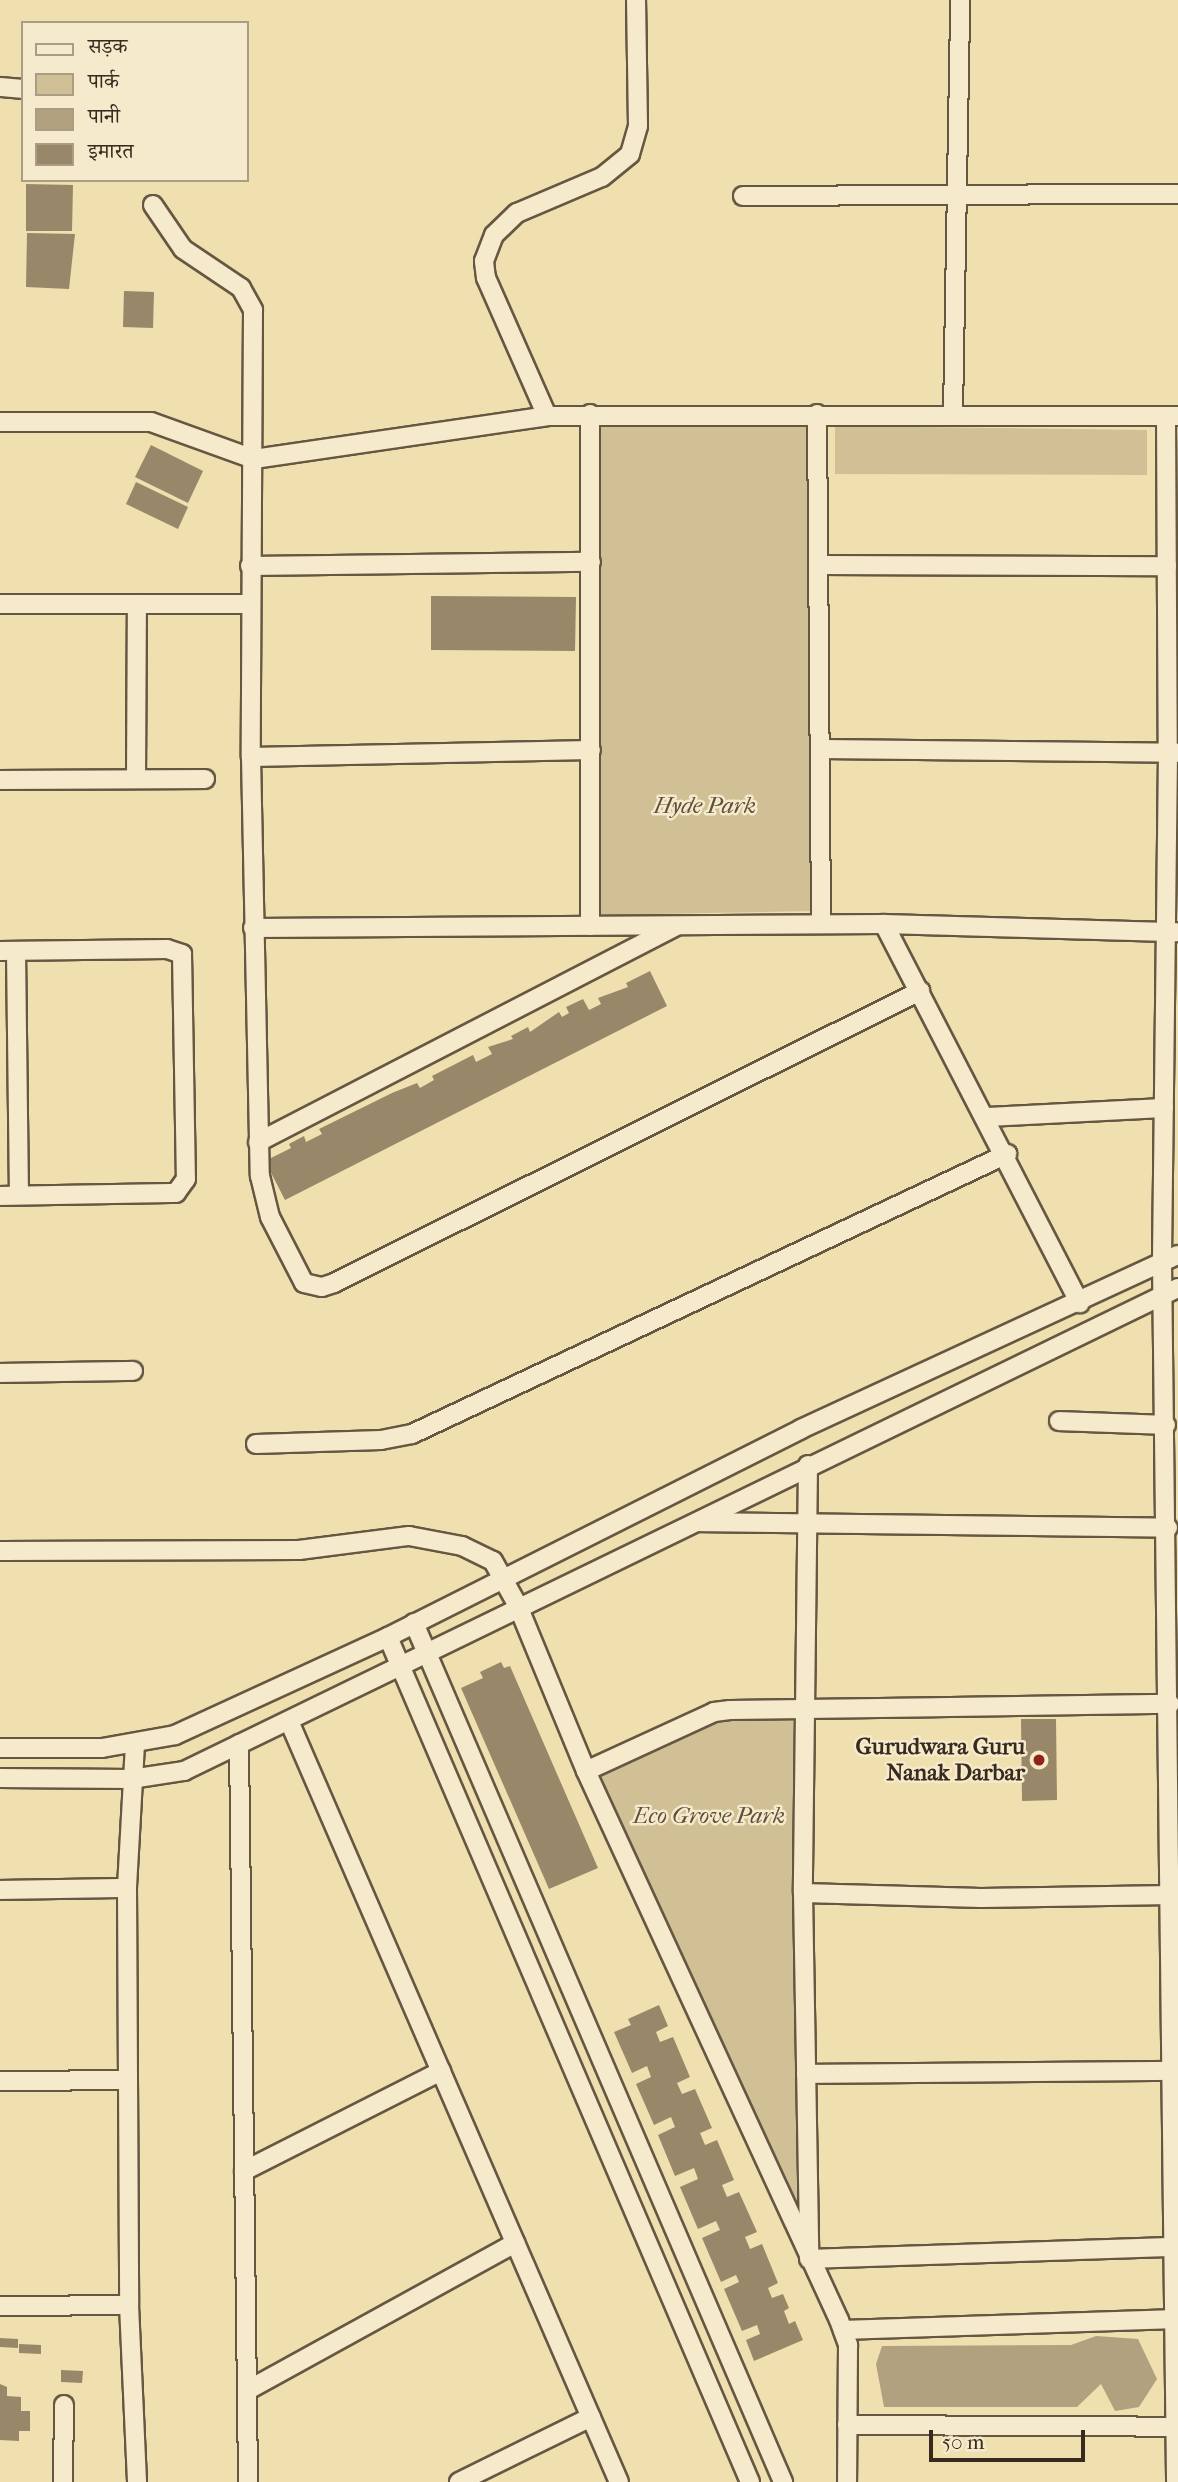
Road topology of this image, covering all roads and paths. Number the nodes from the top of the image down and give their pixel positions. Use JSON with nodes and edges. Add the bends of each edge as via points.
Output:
{"nodes":[{"id":1,"x":636,"y":0,"type":"edge"},
{"id":2,"x":960,"y":0,"type":"edge"},
{"id":3,"x":0,"y":87,"type":"edge"},
{"id":4,"x":21,"y":89,"type":"edge"},
{"id":5,"x":958,"y":194,"type":"junction"},
{"id":6,"x":1178,"y":194,"type":"edge"},
{"id":7,"x":743,"y":196,"type":"dead end"},
{"id":8,"x":153,"y":205,"type":"dead end"},
{"id":9,"x":590,"y":414,"type":"junction"},
{"id":10,"x":817,"y":414,"type":"junction"},
{"id":11,"x":953,"y":414,"type":"junction"},
{"id":12,"x":547,"y":416,"type":"junction"},
{"id":13,"x":1172,"y":416,"type":"edge"},
{"id":14,"x":0,"y":422,"type":"edge"},
{"id":15,"x":254,"y":459,"type":"junction"},
{"id":16,"x":591,"y":562,"type":"junction"},
{"id":17,"x":820,"y":565,"type":"junction"},
{"id":18,"x":250,"y":566,"type":"junction"},
{"id":19,"x":1167,"y":566,"type":"junction"},
{"id":20,"x":0,"y":604,"type":"edge"},
{"id":21,"x":138,"y":604,"type":"junction"},
{"id":22,"x":250,"y":604,"type":"junction"},
{"id":23,"x":821,"y":749,"type":"junction"},
{"id":24,"x":591,"y":750,"type":"junction"},
{"id":25,"x":1173,"y":753,"type":"edge"},
{"id":26,"x":251,"y":757,"type":"junction"},
{"id":27,"x":136,"y":779,"type":"junction"},
{"id":28,"x":205,"y":779,"type":"dead end"},
{"id":29,"x":0,"y":780,"type":"edge"},
{"id":30,"x":884,"y":923,"type":"junction"},
{"id":31,"x":821,"y":924,"type":"junction"},
{"id":32,"x":590,"y":926,"type":"junction"},
{"id":33,"x":679,"y":926,"type":"junction"},
{"id":34,"x":253,"y":928,"type":"junction"},
{"id":35,"x":1172,"y":932,"type":"edge"},
{"id":36,"x":8,"y":951,"type":"edge"},
{"id":37,"x":920,"y":991,"type":"junction"},
{"id":38,"x":1164,"y":1108,"type":"junction"},
{"id":39,"x":987,"y":1117,"type":"junction"},
{"id":40,"x":258,"y":1142,"type":"junction"},
{"id":41,"x":1007,"y":1154,"type":"junction"},
{"id":42,"x":19,"y":1195,"type":"junction"},
{"id":43,"x":0,"y":1196,"type":"edge"},
{"id":44,"x":1170,"y":1259,"type":"edge"},
{"id":45,"x":1170,"y":1291,"type":"edge"},
{"id":46,"x":1080,"y":1303,"type":"junction"},
{"id":47,"x":133,"y":1371,"type":"dead end"},
{"id":48,"x":0,"y":1373,"type":"edge"},
{"id":49,"x":1059,"y":1421,"type":"dead end"},
{"id":50,"x":1166,"y":1424,"type":"junction"},
{"id":51,"x":256,"y":1444,"type":"dead end"},
{"id":52,"x":808,"y":1465,"type":"junction"},
{"id":53,"x":696,"y":1522,"type":"junction"},
{"id":54,"x":808,"y":1525,"type":"junction"},
{"id":55,"x":1168,"y":1528,"type":"junction"},
{"id":56,"x":0,"y":1551,"type":"edge"},
{"id":57,"x":503,"y":1576,"type":"junction"},
{"id":58,"x":518,"y":1606,"type":"junction"},
{"id":59,"x":414,"y":1623,"type":"junction"},
{"id":60,"x":388,"y":1637,"type":"junction"},
{"id":61,"x":429,"y":1652,"type":"junction"},
{"id":62,"x":401,"y":1667,"type":"junction"},
{"id":63,"x":1170,"y":1704,"type":"junction"},
{"id":64,"x":803,"y":1710,"type":"junction"},
{"id":65,"x":289,"y":1721,"type":"junction"},
{"id":66,"x":135,"y":1744,"type":"junction"},
{"id":67,"x":239,"y":1744,"type":"junction"},
{"id":68,"x":0,"y":1748,"type":"edge"},
{"id":69,"x":586,"y":1771,"type":"junction"},
{"id":70,"x":0,"y":1778,"type":"edge"},
{"id":71,"x":131,"y":1779,"type":"junction"},
{"id":72,"x":127,"y":1888,"type":"junction"},
{"id":73,"x":0,"y":1890,"type":"edge"},
{"id":74,"x":803,"y":1893,"type":"junction"},
{"id":75,"x":1172,"y":1895,"type":"junction"},
{"id":76,"x":441,"y":2071,"type":"junction"},
{"id":77,"x":1174,"y":2071,"type":"junction"},
{"id":78,"x":806,"y":2074,"type":"junction"},
{"id":79,"x":128,"y":2080,"type":"junction"},
{"id":80,"x":0,"y":2081,"type":"edge"},
{"id":81,"x":244,"y":2171,"type":"junction"},
{"id":82,"x":515,"y":2243,"type":"junction"},
{"id":83,"x":1175,"y":2246,"type":"junction"},
{"id":84,"x":809,"y":2259,"type":"junction"},
{"id":85,"x":129,"y":2305,"type":"junction"},
{"id":86,"x":0,"y":2306,"type":"edge"},
{"id":87,"x":1176,"y":2319,"type":"junction"},
{"id":88,"x":843,"y":2330,"type":"junction"},
{"id":89,"x":248,"y":2390,"type":"junction"},
{"id":90,"x":64,"y":2405,"type":"dead end"},
{"id":91,"x":591,"y":2417,"type":"junction"},
{"id":92,"x":847,"y":2425,"type":"junction"},
{"id":93,"x":1176,"y":2427,"type":"junction"},
{"id":94,"x":63,"y":2482,"type":"edge"},
{"id":95,"x":137,"y":2482,"type":"edge"},
{"id":96,"x":248,"y":2482,"type":"edge"},
{"id":97,"x":459,"y":2482,"type":"edge"},
{"id":98,"x":619,"y":2482,"type":"edge"},
{"id":99,"x":750,"y":2482,"type":"edge"},
{"id":100,"x":783,"y":2482,"type":"edge"},
{"id":101,"x":847,"y":2482,"type":"edge"},
{"id":102,"x":1177,"y":2482,"type":"edge"}],
"edges":[{"from":1,"to":12,"type":"street","via":[[638,126],[630,154],[602,177],[517,213],[494,234],[484,261],[486,278]]},
{"from":2,"to":5,"type":"street"},
{"from":3,"to":4,"type":"street"},
{"from":5,"to":6,"type":"street"},
{"from":5,"to":7,"type":"street"},
{"from":5,"to":11,"type":"street"},
{"from":8,"to":15,"type":"street","via":[[183,248],[250,298],[255,323]]},
{"from":9,"to":10,"type":"street"},
{"from":9,"to":12,"type":"street"},
{"from":9,"to":16,"type":"street"},
{"from":10,"to":11,"type":"street"},
{"from":10,"to":17,"type":"street"},
{"from":11,"to":13,"type":"street"},
{"from":12,"to":15,"type":"street"},
{"from":13,"to":19,"type":"street"},
{"from":14,"to":15,"type":"street","via":[[151,422]]},
{"from":15,"to":18,"type":"street"},
{"from":16,"to":18,"type":"street"},
{"from":16,"to":24,"type":"street"},
{"from":17,"to":19,"type":"street"},
{"from":17,"to":23,"type":"street"},
{"from":18,"to":22,"type":"street"},
{"from":19,"to":25,"type":"street"},
{"from":20,"to":21,"type":"street"},
{"from":21,"to":22,"type":"street"},
{"from":21,"to":27,"type":"street"},
{"from":22,"to":26,"type":"street"},
{"from":23,"to":25,"type":"street"},
{"from":23,"to":31,"type":"street"},
{"from":24,"to":26,"type":"street"},
{"from":24,"to":32,"type":"street"},
{"from":25,"to":35,"type":"street"},
{"from":26,"to":34,"type":"street"},
{"from":27,"to":28,"type":"street"},
{"from":27,"to":29,"type":"street"},
{"from":30,"to":31,"type":"street"},
{"from":30,"to":35,"type":"street"},
{"from":30,"to":37,"type":"street"},
{"from":31,"to":33,"type":"street"},
{"from":32,"to":33,"type":"street"},
{"from":32,"to":34,"type":"street"},
{"from":33,"to":40,"type":"street"},
{"from":34,"to":40,"type":"street"},
{"from":35,"to":38,"type":"street"},
{"from":36,"to":42,"type":"street"},
{"from":36,"to":42,"type":"street","via":[[167,949],[182,954],[186,969],[186,1179],[181,1191]]},
{"from":37,"to":39,"type":"street"},
{"from":37,"to":40,"type":"street","via":[[322,1287],[304,1283],[270,1217]]},
{"from":38,"to":39,"type":"street"},
{"from":38,"to":44,"type":"street"},
{"from":39,"to":41,"type":"street"},
{"from":41,"to":46,"type":"street"},
{"from":41,"to":51,"type":"street","via":[[402,1438]]},
{"from":42,"to":43,"type":"street"},
{"from":44,"to":45,"type":"street"},
{"from":44,"to":46,"type":"street"},
{"from":45,"to":50,"type":"street"},
{"from":45,"to":52,"type":"street"},
{"from":46,"to":57,"type":"street","via":[[802,1429]]},
{"from":47,"to":48,"type":"street"},
{"from":49,"to":50,"type":"street"},
{"from":50,"to":55,"type":"street"},
{"from":52,"to":53,"type":"street"},
{"from":52,"to":54,"type":"street"},
{"from":53,"to":54,"type":"street"},
{"from":53,"to":58,"type":"street"},
{"from":54,"to":55,"type":"street"},
{"from":54,"to":64,"type":"street"},
{"from":55,"to":63,"type":"street"},
{"from":56,"to":57,"type":"street","via":[[299,1550],[409,1536],[487,1555]]},
{"from":57,"to":58,"type":"street"},
{"from":57,"to":59,"type":"street"},
{"from":58,"to":61,"type":"street"},
{"from":58,"to":69,"type":"street"},
{"from":59,"to":60,"type":"street"},
{"from":59,"to":61,"type":"street"},
{"from":60,"to":62,"type":"street"},
{"from":60,"to":66,"type":"street","via":[[175,1735]]},
{"from":61,"to":62,"type":"street"},
{"from":61,"to":100,"type":"street"},
{"from":62,"to":65,"type":"street"},
{"from":62,"to":99,"type":"street"},
{"from":63,"to":64,"type":"street"},
{"from":63,"to":75,"type":"street"},
{"from":64,"to":69,"type":"street","via":[[714,1712]]},
{"from":64,"to":74,"type":"street"},
{"from":65,"to":67,"type":"street"},
{"from":65,"to":76,"type":"street"},
{"from":66,"to":68,"type":"street"},
{"from":66,"to":71,"type":"street"},
{"from":67,"to":71,"type":"street","via":[[184,1771]]},
{"from":67,"to":81,"type":"street"},
{"from":69,"to":84,"type":"street"},
{"from":70,"to":71,"type":"street"},
{"from":71,"to":72,"type":"street"},
{"from":72,"to":73,"type":"street"},
{"from":72,"to":79,"type":"street"},
{"from":74,"to":75,"type":"street","via":[[981,1898]]},
{"from":74,"to":78,"type":"street"},
{"from":75,"to":77,"type":"street"},
{"from":76,"to":81,"type":"street"},
{"from":76,"to":82,"type":"street"},
{"from":77,"to":78,"type":"street"},
{"from":77,"to":83,"type":"street"},
{"from":78,"to":84,"type":"street"},
{"from":79,"to":80,"type":"street"},
{"from":79,"to":85,"type":"street"},
{"from":81,"to":89,"type":"street"},
{"from":82,"to":89,"type":"street"},
{"from":82,"to":91,"type":"street"},
{"from":83,"to":84,"type":"street"},
{"from":83,"to":87,"type":"street"},
{"from":84,"to":88,"type":"street"},
{"from":85,"to":86,"type":"street"},
{"from":85,"to":95,"type":"street"},
{"from":87,"to":88,"type":"street"},
{"from":87,"to":93,"type":"street"},
{"from":88,"to":92,"type":"street","via":[[848,2345]]},
{"from":89,"to":96,"type":"street"},
{"from":90,"to":94,"type":"street"},
{"from":91,"to":97,"type":"street"},
{"from":91,"to":98,"type":"street"},
{"from":92,"to":93,"type":"street"},
{"from":92,"to":101,"type":"street"},
{"from":93,"to":102,"type":"street"}]}
